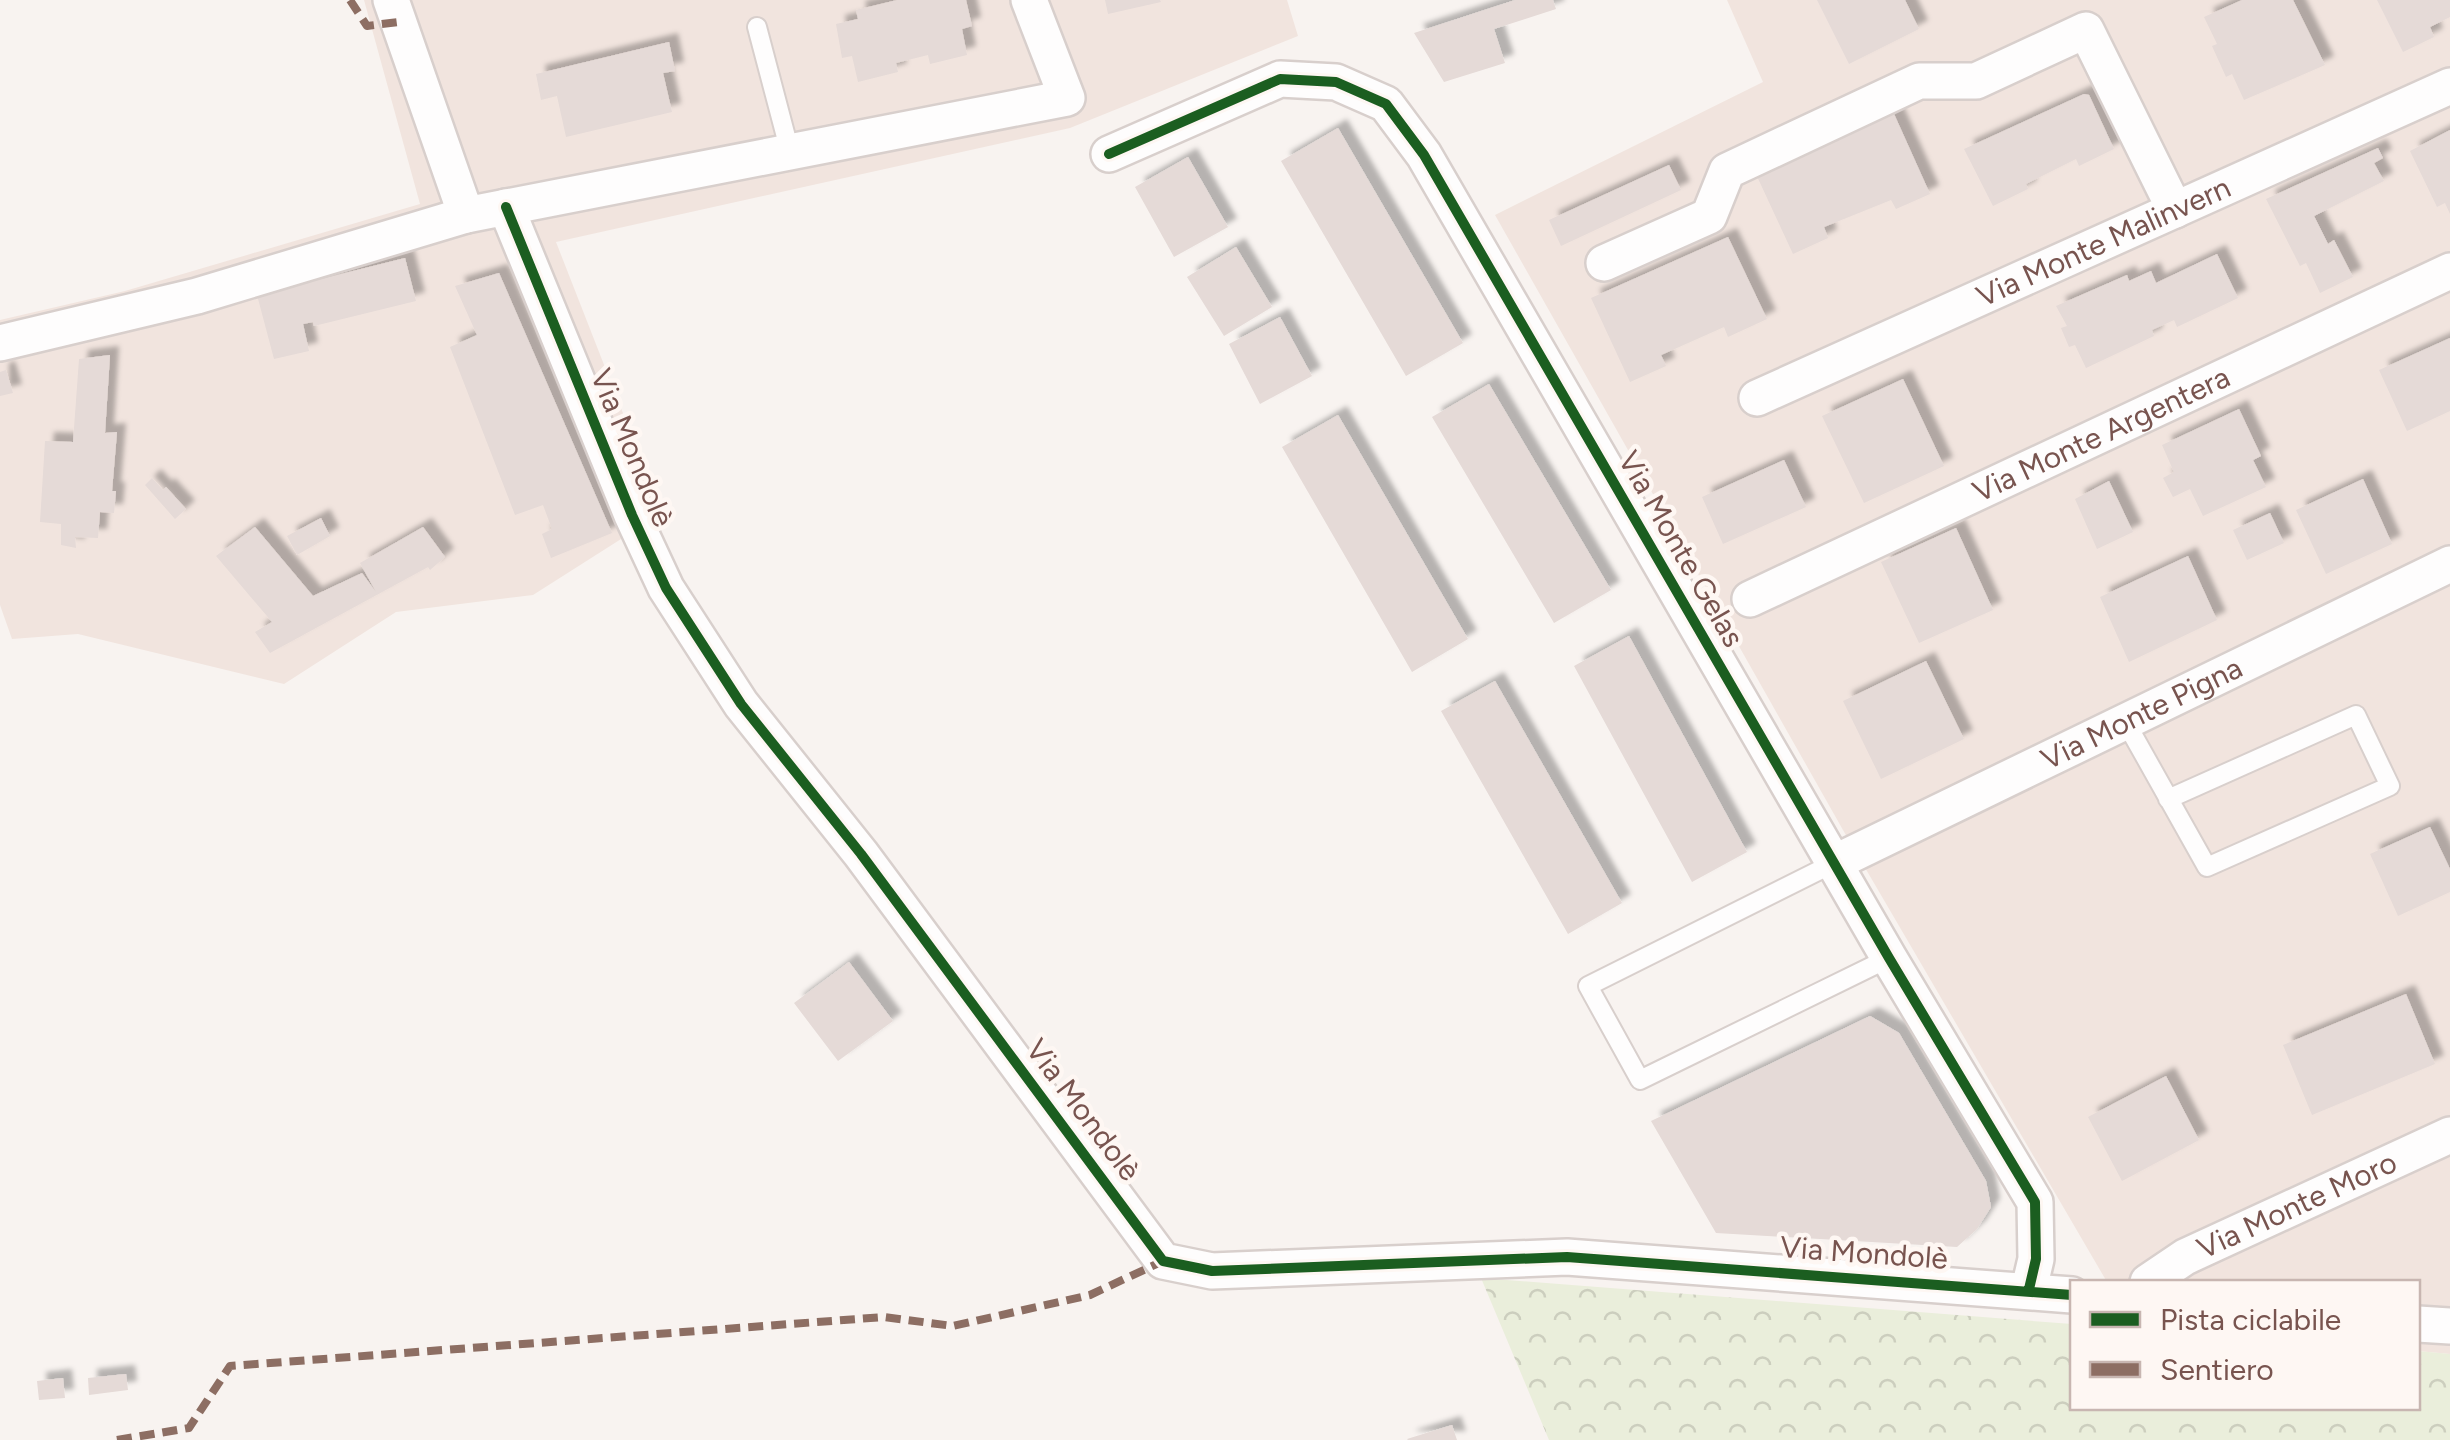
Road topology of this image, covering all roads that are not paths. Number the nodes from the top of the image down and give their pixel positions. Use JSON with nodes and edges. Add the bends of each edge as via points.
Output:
{"nodes":[{"id":1,"x":390,"y":0,"type":"edge"},
{"id":2,"x":1029,"y":0,"type":"edge"},
{"id":3,"x":756,"y":27,"type":"dead end"},
{"id":4,"x":2450,"y":86,"type":"edge"},
{"id":5,"x":790,"y":152,"type":"junction"},
{"id":6,"x":1108,"y":154,"type":"dead end"},
{"id":7,"x":506,"y":207,"type":"junction"},
{"id":8,"x":2175,"y":210,"type":"junction"},
{"id":9,"x":466,"y":215,"type":"junction"},
{"id":10,"x":1604,"y":264,"type":"dead end"},
{"id":11,"x":2450,"y":271,"type":"edge"},
{"id":12,"x":0,"y":344,"type":"edge"},
{"id":13,"x":1756,"y":398,"type":"dead end"},
{"id":14,"x":2450,"y":564,"type":"edge"},
{"id":15,"x":1750,"y":598,"type":"dead end"},
{"id":16,"x":2125,"y":721,"type":"junction"},
{"id":17,"x":2168,"y":798,"type":"junction"},
{"id":18,"x":1834,"y":863,"type":"junction"},
{"id":19,"x":1889,"y":958,"type":"junction"},
{"id":20,"x":2450,"y":1135,"type":"edge"},
{"id":21,"x":2151,"y":1280,"type":"edge"},
{"id":22,"x":2028,"y":1289,"type":"junction"},
{"id":23,"x":2070,"y":1294,"type":"edge"},
{"id":24,"x":2420,"y":1324,"type":"edge"},
{"id":25,"x":2450,"y":1326,"type":"edge"}],
"edges":[{"from":1,"to":9,"type":"street"},
{"from":2,"to":5,"type":"street","via":[[1067,98]]},
{"from":3,"to":5,"type":"lane"},
{"from":4,"to":8,"type":"street","name":"Via Monte Malinvern"},
{"from":5,"to":7,"type":"street"},
{"from":6,"to":18,"type":"street","name":"Via Monte Gelas","via":[[1280,79],[1336,82],[1386,104],[1424,155]]},
{"from":7,"to":9,"type":"street"},
{"from":7,"to":22,"type":"street","name":"Via Mondolè","via":[[666,588],[741,704],[1163,1260],[1212,1271],[1567,1257]]},
{"from":8,"to":10,"type":"street","via":[[2086,30],[1976,82],[1918,81],[1727,171],[1709,216]]},
{"from":8,"to":13,"type":"street","name":"Via Monte Malinvern"},
{"from":9,"to":12,"type":"street","via":[[198,296]]},
{"from":11,"to":15,"type":"street","name":"Via Monte Argentera"},
{"from":14,"to":16,"type":"street","name":"Via Monte Pigna"},
{"from":16,"to":17,"type":"lane"},
{"from":16,"to":18,"type":"street","name":"Via Monte Pigna"},
{"from":17,"to":17,"type":"lane","via":[[2207,867],[2390,786],[2356,715]]},
{"from":18,"to":19,"type":"street","name":"Via Monte Gelas"},
{"from":18,"to":19,"type":"lane","via":[[1588,986],[1640,1080]]},
{"from":19,"to":22,"type":"street","name":"Via Monte Gelas","via":[[2035,1202],[2036,1259]]},
{"from":20,"to":21,"type":"street","name":"Via Monte Moro"},
{"from":22,"to":23,"type":"street","name":"Via Mondolè"},
{"from":24,"to":25,"type":"street"}]}
